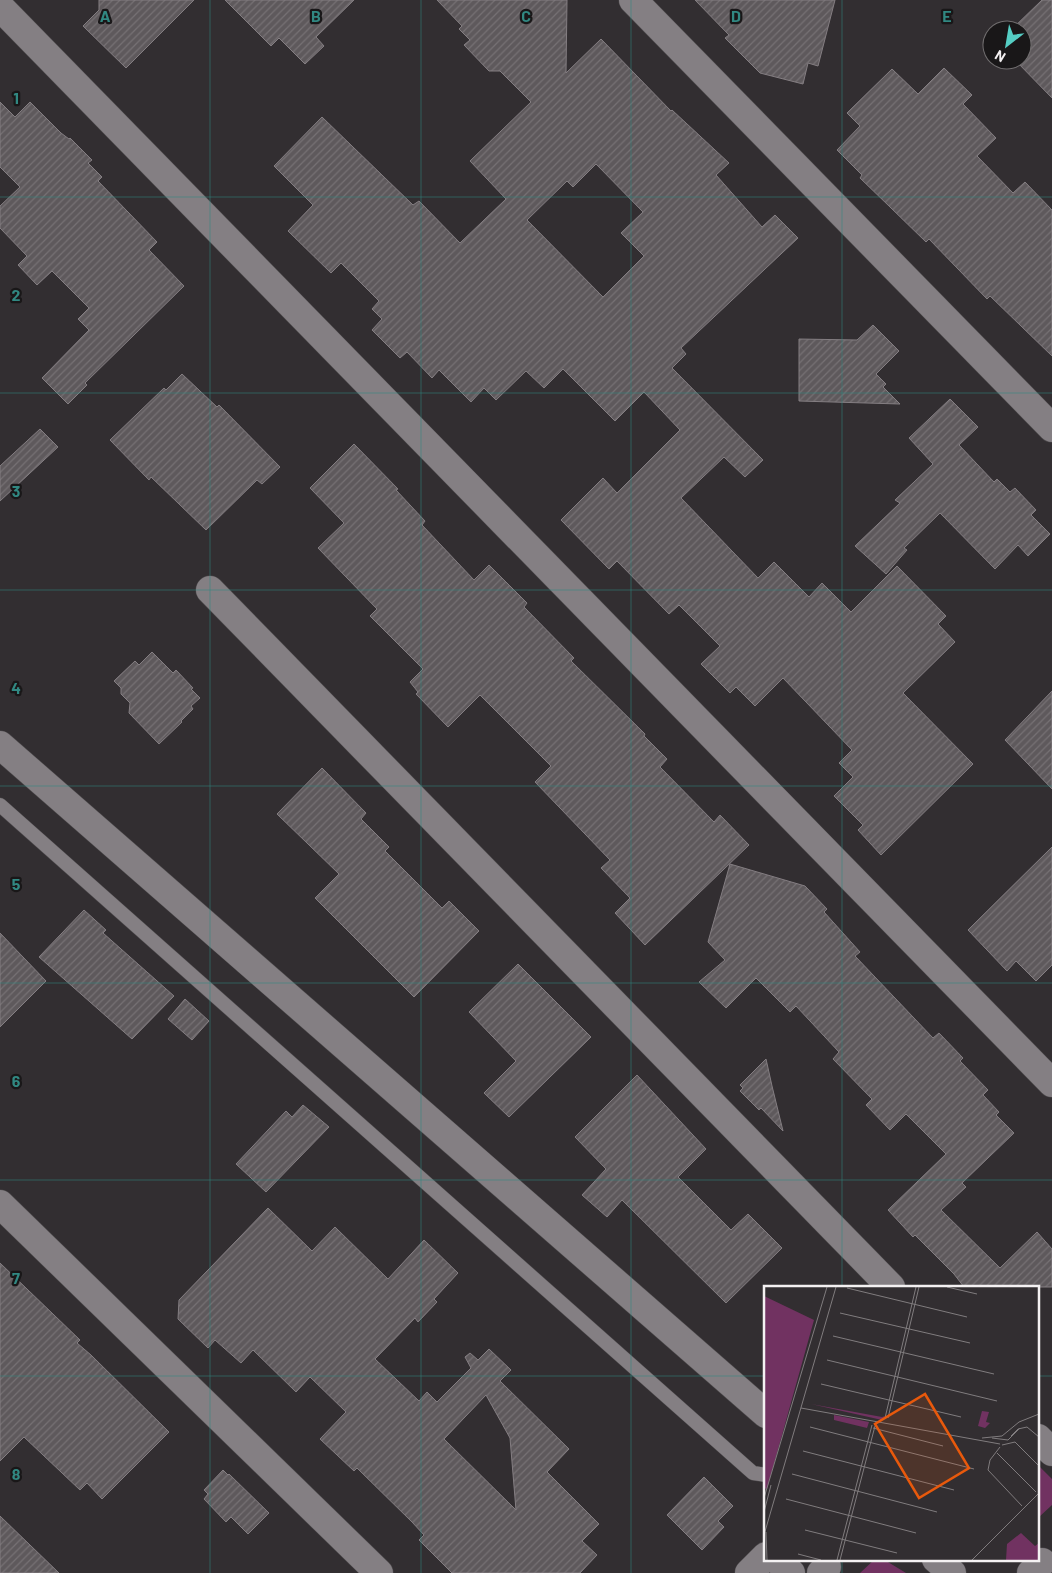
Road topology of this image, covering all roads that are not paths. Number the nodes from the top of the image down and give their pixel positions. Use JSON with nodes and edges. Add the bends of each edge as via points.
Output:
{"nodes":[{"id":1,"x":633,"y":0,"type":"edge"},
{"id":2,"x":0,"y":7,"type":"edge"},
{"id":3,"x":1052,"y":428,"type":"edge"},
{"id":4,"x":210,"y":590,"type":"dead end"},
{"id":5,"x":0,"y":745,"type":"edge"},
{"id":6,"x":0,"y":805,"type":"edge"},
{"id":7,"x":1052,"y":1083,"type":"edge"},
{"id":8,"x":0,"y":1204,"type":"edge"},
{"id":9,"x":890,"y":1286,"type":"edge"},
{"id":10,"x":764,"y":1412,"type":"edge"},
{"id":11,"x":1040,"y":1440,"type":"edge"},
{"id":12,"x":1052,"y":1452,"type":"edge"},
{"id":13,"x":764,"y":1475,"type":"edge"},
{"id":14,"x":764,"y":1558,"type":"edge"},
{"id":15,"x":777,"y":1560,"type":"edge"},
{"id":16,"x":937,"y":1560,"type":"edge"},
{"id":17,"x":379,"y":1573,"type":"edge"},
{"id":18,"x":749,"y":1573,"type":"edge"},
{"id":19,"x":791,"y":1573,"type":"edge"},
{"id":20,"x":952,"y":1573,"type":"edge"}],
"edges":[{"from":1,"to":3,"type":"street"},
{"from":2,"to":7,"type":"street"},
{"from":4,"to":9,"type":"street"},
{"from":5,"to":10,"type":"street"},
{"from":6,"to":13,"type":"lane","via":[[753,1472]]},
{"from":8,"to":17,"type":"street"},
{"from":11,"to":12,"type":"street"},
{"from":14,"to":18,"type":"street"},
{"from":15,"to":19,"type":"street"},
{"from":16,"to":20,"type":"street"}]}
